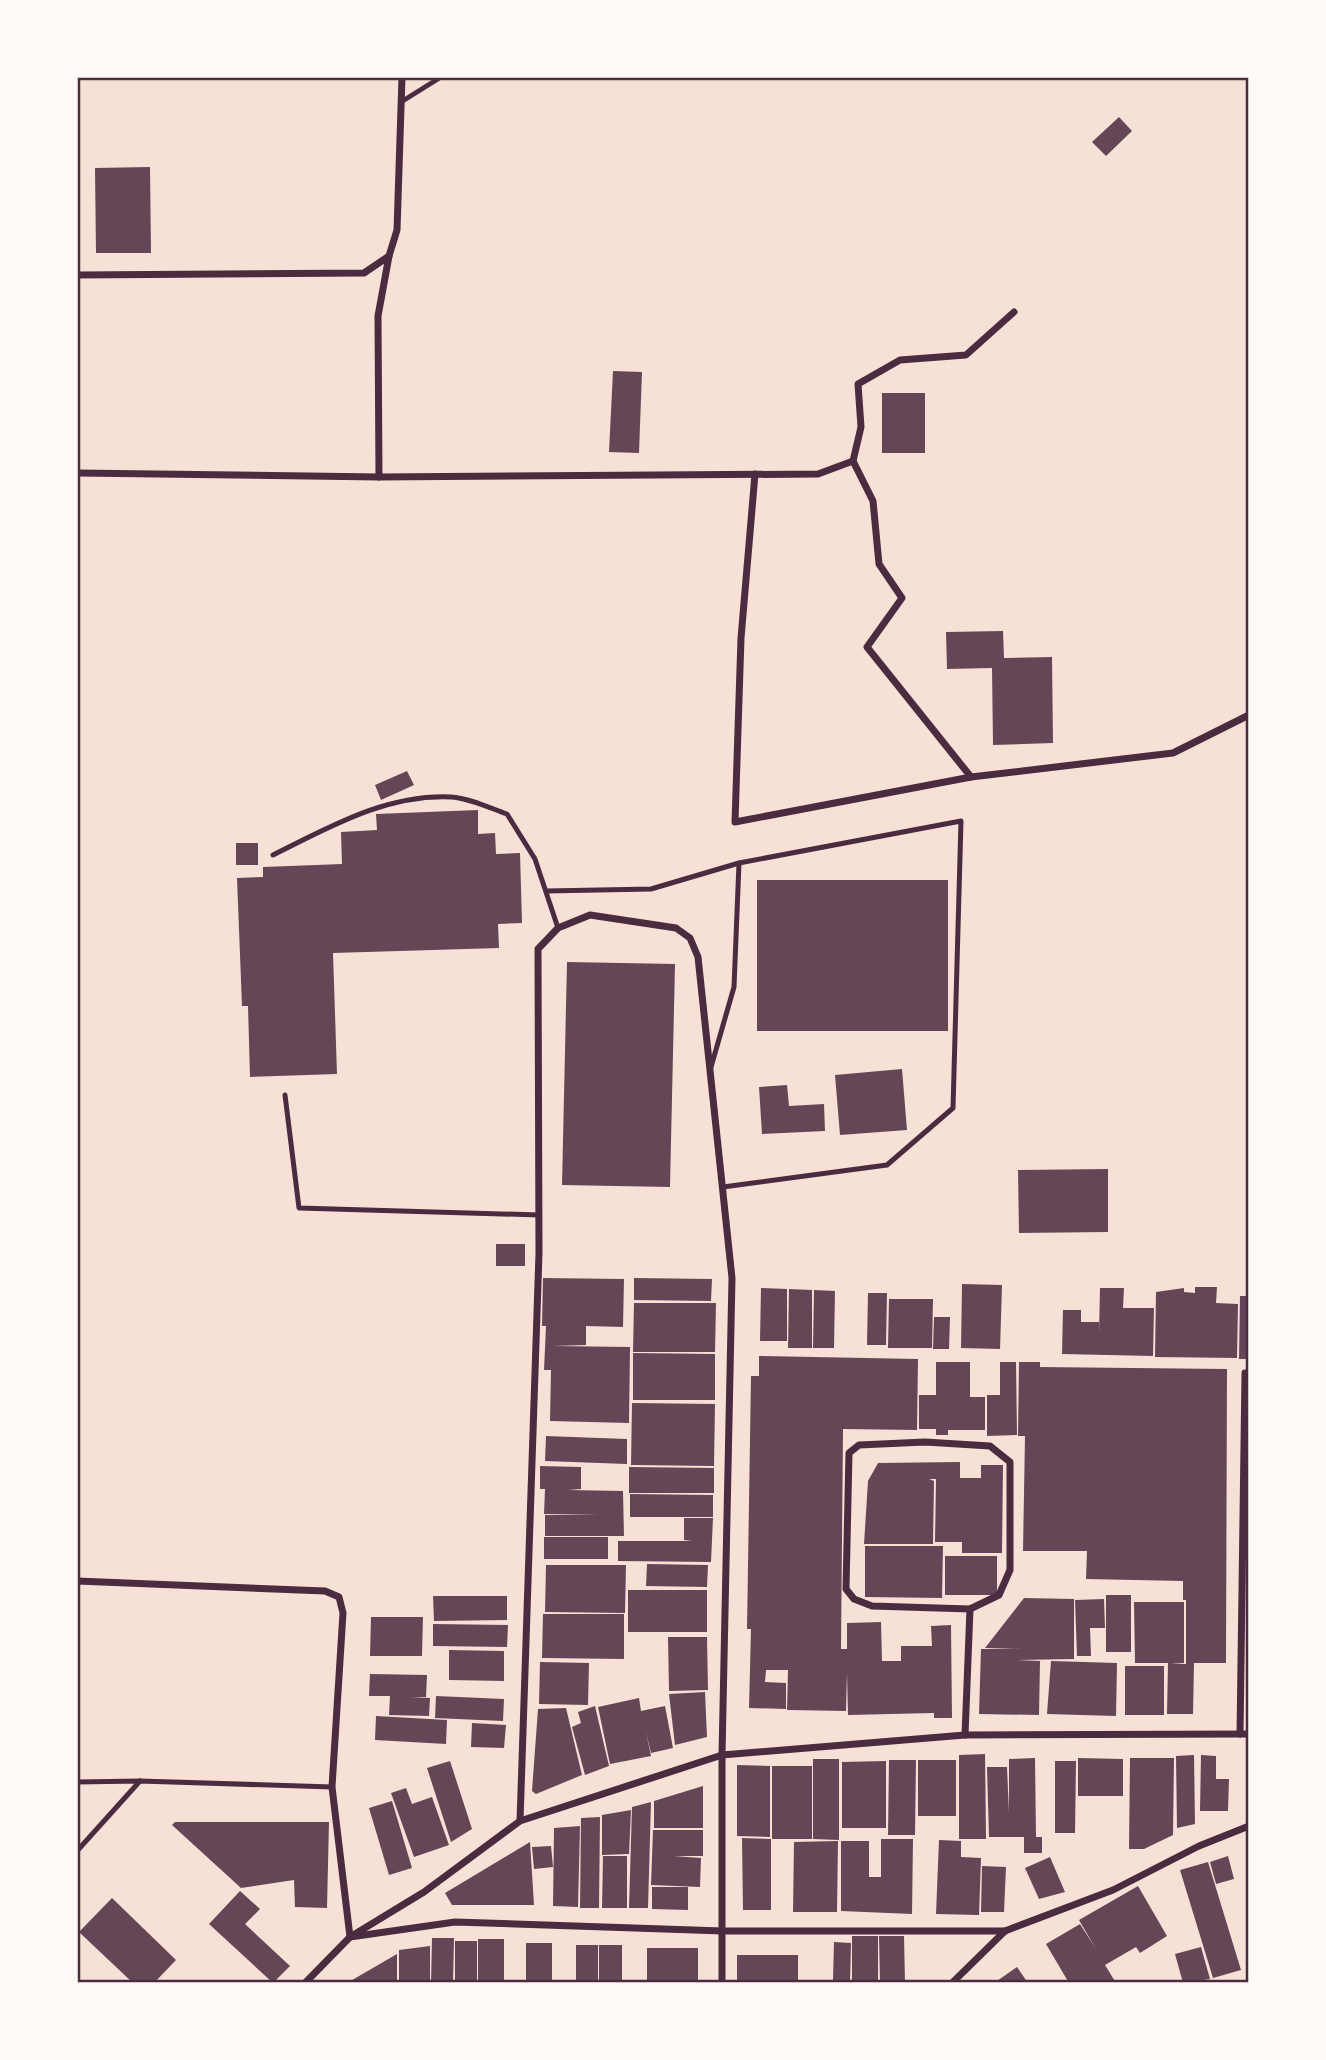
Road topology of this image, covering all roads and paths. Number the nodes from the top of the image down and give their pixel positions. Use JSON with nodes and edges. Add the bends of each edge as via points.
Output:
{"nodes":[{"id":1,"x":402,"y":77,"type":"edge"},
{"id":2,"x":441,"y":77,"type":"edge"},
{"id":3,"x":401,"y":102,"type":"junction"},
{"id":4,"x":390,"y":257,"type":"junction"},
{"id":5,"x":77,"y":275,"type":"edge"},
{"id":6,"x":1014,"y":312,"type":"dead end"},
{"id":7,"x":853,"y":461,"type":"junction"},
{"id":8,"x":77,"y":473,"type":"edge"},
{"id":9,"x":755,"y":474,"type":"junction"},
{"id":10,"x":379,"y":477,"type":"junction"},
{"id":11,"x":1249,"y":715,"type":"edge"},
{"id":12,"x":971,"y":777,"type":"junction"},
{"id":13,"x":273,"y":855,"type":"dead end"},
{"id":14,"x":739,"y":863,"type":"junction"},
{"id":15,"x":546,"y":891,"type":"junction"},
{"id":16,"x":558,"y":928,"type":"junction"},
{"id":17,"x":710,"y":1070,"type":"junction"},
{"id":18,"x":285,"y":1095,"type":"dead end"},
{"id":19,"x":723,"y":1187,"type":"junction"},
{"id":20,"x":539,"y":1215,"type":"junction"},
{"id":21,"x":1247,"y":1373,"type":"edge"},
{"id":22,"x":77,"y":1581,"type":"edge"},
{"id":23,"x":970,"y":1609,"type":"junction"},
{"id":24,"x":1240,"y":1734,"type":"junction"},
{"id":25,"x":1249,"y":1734,"type":"edge"},
{"id":26,"x":965,"y":1735,"type":"junction"},
{"id":27,"x":722,"y":1755,"type":"junction"},
{"id":28,"x":140,"y":1781,"type":"junction"},
{"id":29,"x":77,"y":1782,"type":"edge"},
{"id":30,"x":332,"y":1787,"type":"junction"},
{"id":31,"x":520,"y":1821,"type":"junction"},
{"id":32,"x":1249,"y":1826,"type":"edge"},
{"id":33,"x":77,"y":1851,"type":"edge"},
{"id":34,"x":723,"y":1931,"type":"junction"},
{"id":35,"x":1005,"y":1931,"type":"junction"},
{"id":36,"x":350,"y":1937,"type":"junction"},
{"id":37,"x":305,"y":1983,"type":"edge"},
{"id":38,"x":722,"y":1983,"type":"edge"},
{"id":39,"x":952,"y":1983,"type":"edge"}],
"edges":[{"from":1,"to":3,"type":"street"},
{"from":2,"to":3,"type":"lane"},
{"from":3,"to":4,"type":"street","via":[[397,230]]},
{"from":4,"to":5,"type":"street","via":[[364,273]]},
{"from":4,"to":10,"type":"street","via":[[378,316]]},
{"from":6,"to":7,"type":"street","via":[[966,355],[900,360],[858,384],[861,427]]},
{"from":7,"to":9,"type":"street","via":[[818,474]]},
{"from":7,"to":12,"type":"street","via":[[873,501],[878,564],[902,598],[867,647]]},
{"from":8,"to":10,"type":"street"},
{"from":9,"to":10,"type":"street"},
{"from":9,"to":12,"type":"street","via":[[741,638],[735,822]]},
{"from":11,"to":12,"type":"street","via":[[1173,753]]},
{"from":13,"to":15,"type":"lane","via":[[356,814],[406,800],[453,797],[507,814],[536,859]]},
{"from":14,"to":15,"type":"lane","via":[[651,889]]},
{"from":14,"to":17,"type":"lane","via":[[734,987]]},
{"from":14,"to":19,"type":"lane","via":[[961,821],[953,1108],[887,1165]]},
{"from":15,"to":16,"type":"lane"},
{"from":16,"to":17,"type":"street","via":[[590,915],[676,928],[690,938],[698,957]]},
{"from":16,"to":20,"type":"street","via":[[538,949]]},
{"from":17,"to":19,"type":"street"},
{"from":18,"to":20,"type":"lane","via":[[299,1208]]},
{"from":19,"to":27,"type":"street","via":[[732,1278]]},
{"from":20,"to":31,"type":"street"},
{"from":21,"to":24,"type":"street"},
{"from":22,"to":30,"type":"street","via":[[325,1591],[339,1597],[343,1613]]},
{"from":23,"to":23,"type":"street","via":[[999,1595],[1010,1570],[1010,1462],[990,1446],[978,1443],[859,1445],[849,1452],[846,1589],[854,1599],[872,1606]]},
{"from":23,"to":26,"type":"street"},
{"from":24,"to":25,"type":"street"},
{"from":24,"to":26,"type":"street"},
{"from":26,"to":27,"type":"street"},
{"from":27,"to":31,"type":"street"},
{"from":27,"to":34,"type":"street"},
{"from":28,"to":29,"type":"lane"},
{"from":28,"to":30,"type":"lane"},
{"from":28,"to":33,"type":"lane"},
{"from":30,"to":36,"type":"street"},
{"from":31,"to":36,"type":"street","via":[[424,1892]]},
{"from":32,"to":35,"type":"street","via":[[1113,1890]]},
{"from":34,"to":35,"type":"street"},
{"from":34,"to":36,"type":"street","via":[[455,1922]]},
{"from":34,"to":38,"type":"street"},
{"from":35,"to":39,"type":"street"},
{"from":36,"to":37,"type":"street"}]}
